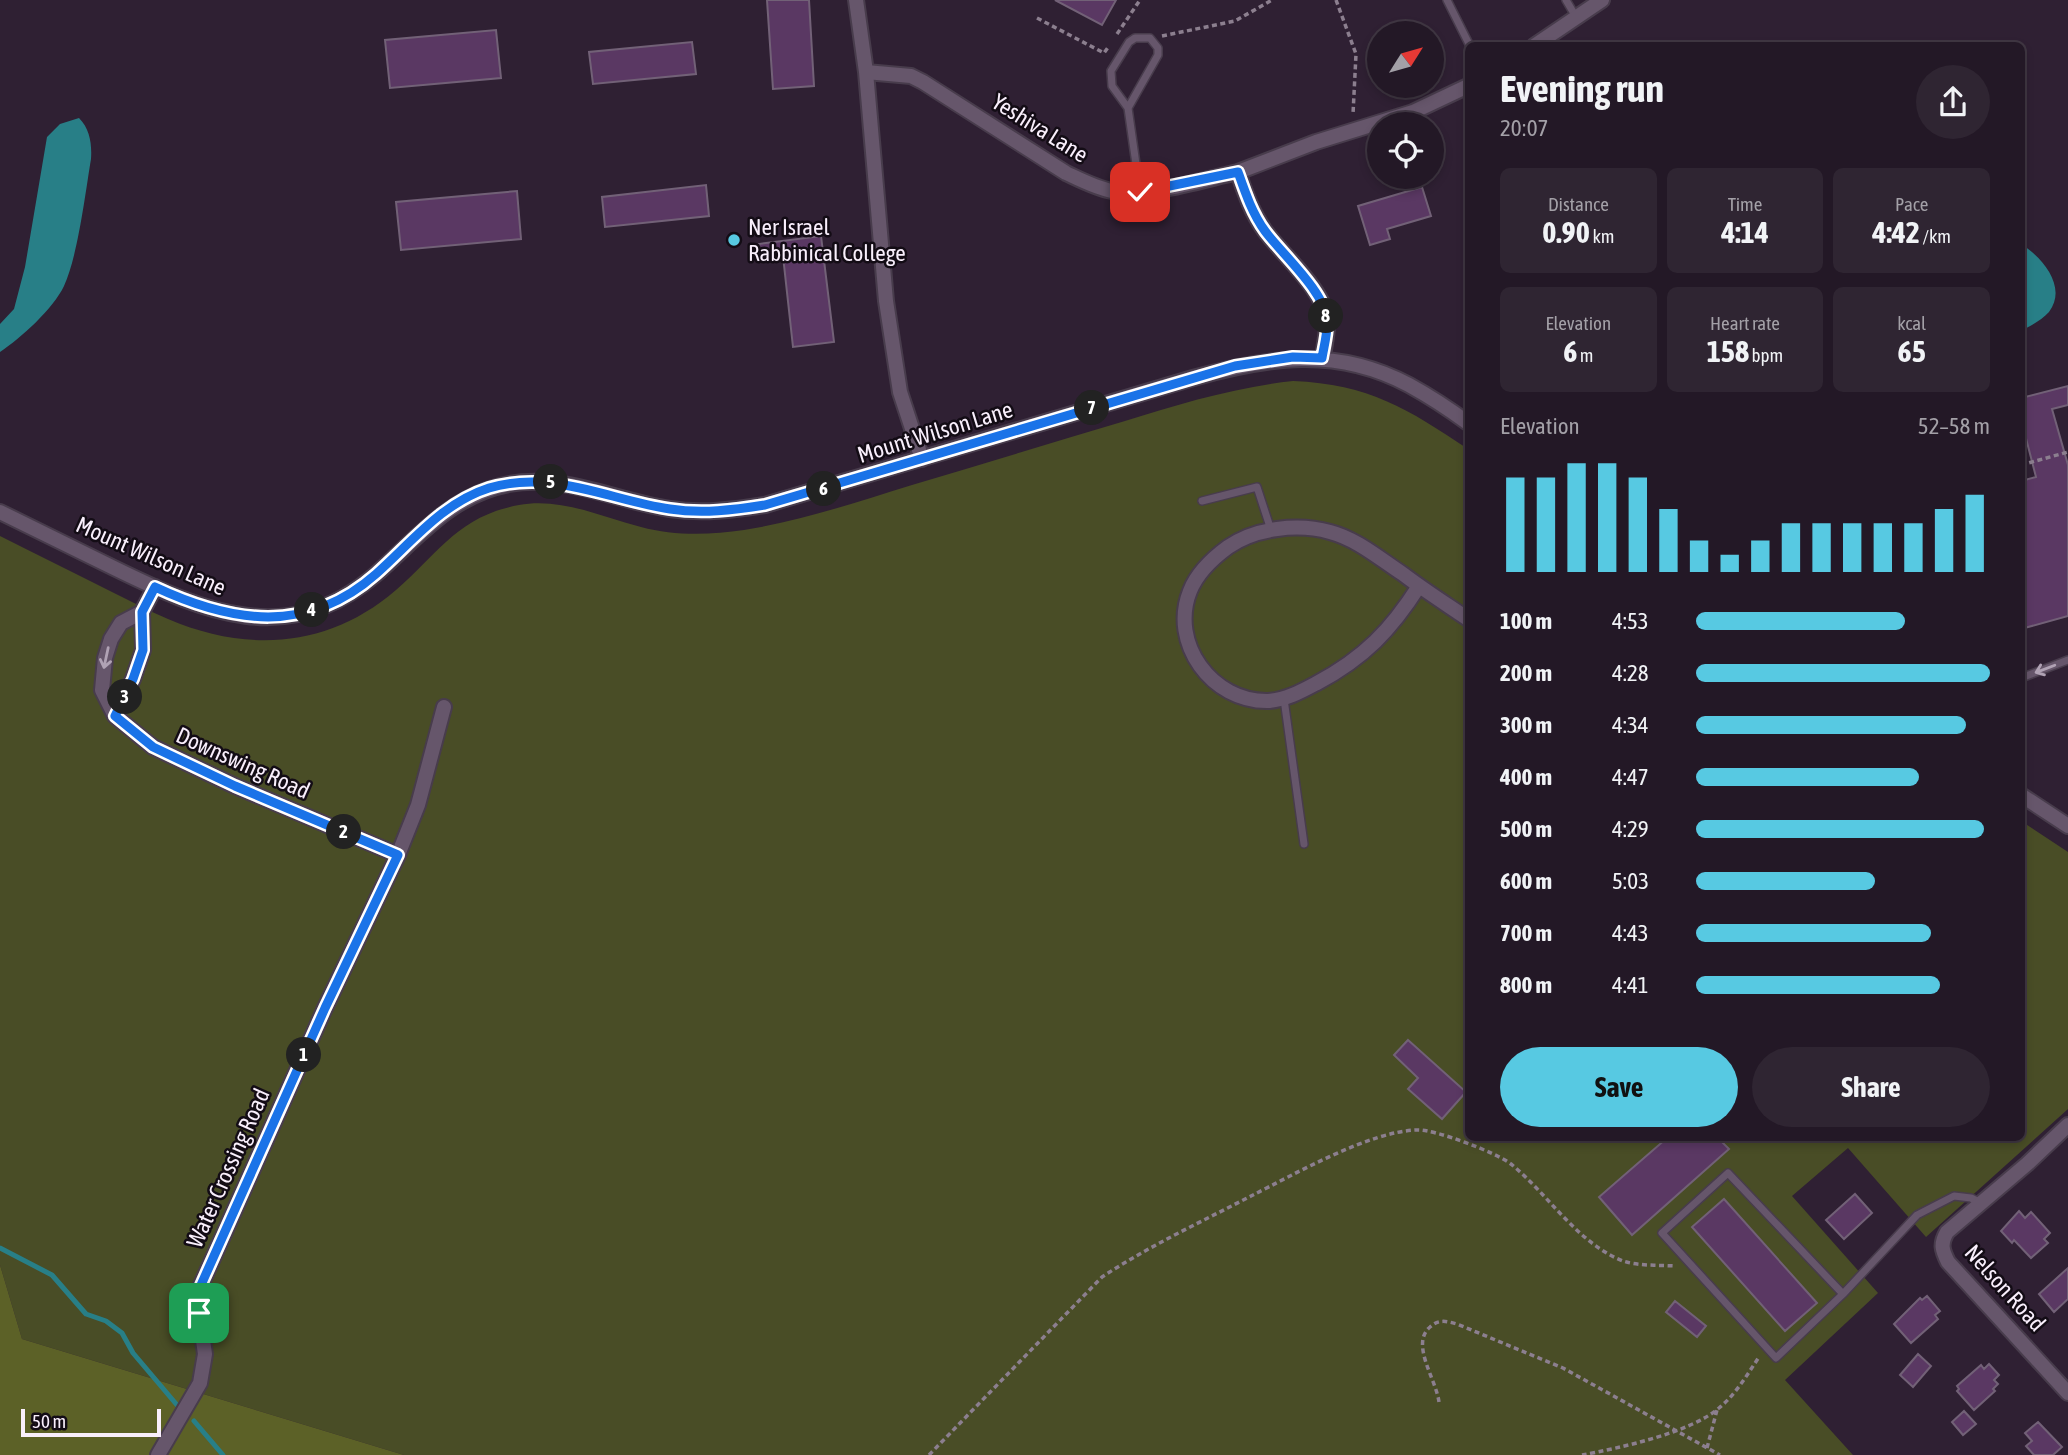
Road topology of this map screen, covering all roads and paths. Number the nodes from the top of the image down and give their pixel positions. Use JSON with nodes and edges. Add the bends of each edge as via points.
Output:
{"nodes":[{"id":1,"x":856,"y":0,"type":"edge"},
{"id":2,"x":1140,"y":0,"type":"edge"},
{"id":3,"x":1272,"y":0,"type":"edge"},
{"id":4,"x":1336,"y":0,"type":"edge"},
{"id":5,"x":1447,"y":0,"type":"edge"},
{"id":6,"x":1566,"y":0,"type":"edge"},
{"id":7,"x":1602,"y":0,"type":"edge"},
{"id":8,"x":1037,"y":18,"type":"dead end"},
{"id":9,"x":1576,"y":18,"type":"junction"},
{"id":10,"x":1161,"y":36,"type":"dead end"},
{"id":11,"x":1468,"y":42,"type":"edge"},
{"id":12,"x":1540,"y":42,"type":"edge"},
{"id":13,"x":866,"y":72,"type":"junction"},
{"id":14,"x":1465,"y":87,"type":"edge"},
{"id":15,"x":1128,"y":108,"type":"junction"},
{"id":16,"x":1352,"y":123,"type":"dead end"},
{"id":17,"x":1238,"y":172,"type":"junction"},
{"id":18,"x":1140,"y":192,"type":"junction"},
{"id":19,"x":1322,"y":358,"type":"junction"},
{"id":20,"x":1465,"y":420,"type":"edge"},
{"id":21,"x":2068,"y":452,"type":"edge"},
{"id":22,"x":922,"y":459,"type":"junction"},
{"id":23,"x":2025,"y":464,"type":"edge"},
{"id":24,"x":1202,"y":501,"type":"dead end"},
{"id":25,"x":0,"y":512,"type":"edge"},
{"id":26,"x":1271,"y":531,"type":"junction"},
{"id":27,"x":1419,"y":586,"type":"junction"},
{"id":28,"x":155,"y":587,"type":"junction"},
{"id":29,"x":142,"y":612,"type":"junction"},
{"id":30,"x":1465,"y":617,"type":"edge"},
{"id":31,"x":2068,"y":660,"type":"edge"},
{"id":32,"x":2025,"y":676,"type":"edge"},
{"id":33,"x":1284,"y":699,"type":"junction"},
{"id":34,"x":444,"y":707,"type":"dead end"},
{"id":35,"x":115,"y":716,"type":"junction"},
{"id":36,"x":2025,"y":798,"type":"edge"},
{"id":37,"x":2068,"y":826,"type":"edge"},
{"id":38,"x":1304,"y":844,"type":"dead end"},
{"id":39,"x":398,"y":855,"type":"junction"},
{"id":40,"x":2068,"y":1125,"type":"edge"},
{"id":41,"x":1982,"y":1203,"type":"junction"},
{"id":42,"x":1693,"y":1267,"type":"junction"},
{"id":43,"x":1843,"y":1294,"type":"junction"},
{"id":44,"x":1766,"y":1348,"type":"junction"},
{"id":45,"x":2068,"y":1393,"type":"edge"},
{"id":46,"x":1439,"y":1402,"type":"dead end"},
{"id":47,"x":1717,"y":1410,"type":"junction"},
{"id":48,"x":1675,"y":1430,"type":"junction"},
{"id":49,"x":1707,"y":1448,"type":"junction"},
{"id":50,"x":158,"y":1455,"type":"edge"},
{"id":51,"x":929,"y":1455,"type":"edge"},
{"id":52,"x":1582,"y":1455,"type":"edge"},
{"id":53,"x":1720,"y":1455,"type":"edge"}],
"edges":[{"from":1,"to":13,"type":"street"},
{"from":2,"to":8,"type":"path","via":[[1104,53]]},
{"from":3,"to":10,"type":"path","via":[[1235,21]]},
{"from":4,"to":16,"type":"path","via":[[1356,54]]},
{"from":5,"to":11,"type":"lane"},
{"from":6,"to":9,"type":"lane"},
{"from":7,"to":9,"type":"street"},
{"from":9,"to":12,"type":"street"},
{"from":13,"to":18,"type":"street","name":"Yeshiva Lane","via":[[911,76],[1066,173],[1113,191]]},
{"from":13,"to":22,"type":"street","via":[[886,301],[900,392]]},
{"from":14,"to":17,"type":"street","name":"Yeshiva Lane","via":[[1413,112]]},
{"from":15,"to":15,"type":"lane","via":[[1158,55],[1150,38],[1129,42],[1111,71],[1112,86]]},
{"from":15,"to":18,"type":"lane"},
{"from":17,"to":18,"type":"street","name":"Yeshiva Lane"},
{"from":17,"to":19,"type":"street","via":[[1264,230],[1324,309]]},
{"from":19,"to":20,"type":"street","name":"Mount Wilson Lane","via":[[1379,371]]},
{"from":19,"to":22,"type":"street","name":"Mount Wilson Lane","via":[[1293,357],[1235,366]]},
{"from":21,"to":23,"type":"path"},
{"from":22,"to":28,"type":"street","name":"Mount Wilson Lane","via":[[765,505],[715,511],[673,510],[570,484],[530,481],[490,488],[445,511],[354,592],[291,615],[238,616]]},
{"from":24,"to":26,"type":"lane","via":[[1257,487]]},
{"from":25,"to":28,"type":"street","name":"Mount Wilson Lane"},
{"from":26,"to":27,"type":"street","via":[[1331,532],[1365,548]]},
{"from":26,"to":33,"type":"street","via":[[1232,544],[1207,566],[1191,590],[1185,629],[1192,655],[1214,682],[1248,698]]},
{"from":27,"to":30,"type":"street"},
{"from":27,"to":33,"type":"street","via":[[1393,624],[1364,653]]},
{"from":28,"to":29,"type":"street","name":"Downswing Road"},
{"from":29,"to":35,"type":"street","name":"Downswing Road","via":[[143,650]]},
{"from":29,"to":35,"type":"street","name":"Downswing Road","one_way":true,"via":[[121,623],[105,658],[102,690]]},
{"from":31,"to":32,"type":"lane","one_way":true},
{"from":33,"to":38,"type":"lane"},
{"from":34,"to":39,"type":"street","name":"Water Crossing Road","via":[[418,805]]},
{"from":35,"to":39,"type":"street","name":"Downswing Road","via":[[153,747]]},
{"from":36,"to":37,"type":"street"},
{"from":39,"to":50,"type":"street","name":"Water Crossing Road","via":[[201,1285],[199,1313],[205,1354],[200,1383]]},
{"from":40,"to":41,"type":"street"},
{"from":41,"to":43,"type":"lane","via":[[1954,1196],[1917,1215]]},
{"from":41,"to":45,"type":"street","name":"Nelson Road","via":[[1947,1232],[1941,1241],[1942,1251]]},
{"from":42,"to":43,"type":"lane","via":[[1662,1233],[1728,1173]]},
{"from":42,"to":44,"type":"lane"},
{"from":42,"to":51,"type":"path","via":[[1624,1261],[1595,1245],[1508,1162],[1420,1129],[1388,1133],[1286,1178],[1135,1255],[1102,1277]]},
{"from":43,"to":44,"type":"lane","via":[[1776,1358]]},
{"from":44,"to":47,"type":"path"},
{"from":46,"to":48,"type":"path","via":[[1422,1344],[1426,1331],[1443,1320],[1563,1368]]},
{"from":47,"to":48,"type":"path"},
{"from":47,"to":49,"type":"path"},
{"from":48,"to":49,"type":"path"},
{"from":48,"to":52,"type":"path"},
{"from":49,"to":53,"type":"path"}]}
